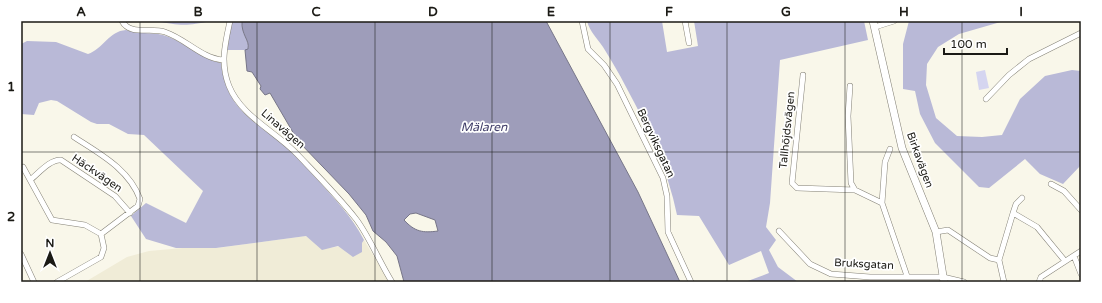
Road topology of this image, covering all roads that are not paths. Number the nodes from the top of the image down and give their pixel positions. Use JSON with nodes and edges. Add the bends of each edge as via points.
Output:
{"nodes":[{"id":1,"x":122,"y":21,"type":"edge"},
{"id":2,"x":230,"y":21,"type":"edge"},
{"id":3,"x":582,"y":21,"type":"edge"},
{"id":4,"x":685,"y":21,"type":"edge"},
{"id":5,"x":894,"y":21,"type":"edge"},
{"id":6,"x":874,"y":24,"type":"edge"},
{"id":7,"x":1081,"y":33,"type":"edge"},
{"id":8,"x":689,"y":43,"type":"dead end"},
{"id":9,"x":223,"y":60,"type":"junction"},
{"id":10,"x":803,"y":75,"type":"dead end"},
{"id":11,"x":850,"y":86,"type":"dead end"},
{"id":12,"x":986,"y":99,"type":"dead end"},
{"id":13,"x":74,"y":137,"type":"dead end"},
{"id":14,"x":890,"y":149,"type":"dead end"},
{"id":15,"x":23,"y":166,"type":"dead end"},
{"id":16,"x":30,"y":180,"type":"junction"},
{"id":17,"x":1051,"y":184,"type":"dead end"},
{"id":18,"x":855,"y":190,"type":"junction"},
{"id":19,"x":1022,"y":198,"type":"dead end"},
{"id":20,"x":882,"y":203,"type":"junction"},
{"id":21,"x":1081,"y":210,"type":"edge"},
{"id":22,"x":1013,"y":212,"type":"junction"},
{"id":23,"x":130,"y":213,"type":"junction"},
{"id":24,"x":779,"y":231,"type":"dead end"},
{"id":25,"x":936,"y":232,"type":"junction"},
{"id":26,"x":101,"y":234,"type":"junction"},
{"id":27,"x":1081,"y":252,"type":"edge"},
{"id":28,"x":21,"y":254,"type":"edge"},
{"id":29,"x":1074,"y":256,"type":"junction"},
{"id":30,"x":999,"y":260,"type":"junction"},
{"id":31,"x":1065,"y":261,"type":"junction"},
{"id":32,"x":1081,"y":274,"type":"edge"},
{"id":33,"x":907,"y":276,"type":"junction"},
{"id":34,"x":871,"y":280,"type":"edge"},
{"id":35,"x":943,"y":280,"type":"edge"},
{"id":36,"x":1039,"y":281,"type":"edge"},
{"id":37,"x":34,"y":282,"type":"edge"},
{"id":38,"x":57,"y":282,"type":"edge"},
{"id":39,"x":392,"y":282,"type":"edge"},
{"id":40,"x":691,"y":282,"type":"edge"},
{"id":41,"x":964,"y":282,"type":"edge"},
{"id":42,"x":1004,"y":282,"type":"edge"}],
"edges":[{"from":1,"to":9,"type":"street","via":[[131,29],[171,34],[209,58]]},
{"from":2,"to":9,"type":"street","name":"Linavägen"},
{"from":3,"to":40,"type":"street","name":"Bergviksgatan","via":[[588,49],[604,65],[616,84],[663,178],[668,196],[668,232]]},
{"from":4,"to":8,"type":"street"},
{"from":5,"to":6,"type":"street"},
{"from":6,"to":25,"type":"street","name":"Birkavägen","via":[[902,148]]},
{"from":7,"to":12,"type":"street","via":[[1029,59]]},
{"from":9,"to":39,"type":"street","name":"Linavägen","via":[[229,87],[241,106],[296,153],[356,220]]},
{"from":10,"to":18,"type":"street","name":"Tallhöjdsvägen","via":[[792,183],[797,188]]},
{"from":11,"to":18,"type":"street","via":[[848,116],[851,183]]},
{"from":13,"to":23,"type":"street","via":[[117,166],[131,181],[140,199],[138,206]]},
{"from":14,"to":20,"type":"street","via":[[885,162]]},
{"from":15,"to":16,"type":"street"},
{"from":16,"to":23,"type":"street","name":"Häckvägen","via":[[50,164],[61,160],[115,196]]},
{"from":16,"to":26,"type":"street","via":[[52,220],[84,225]]},
{"from":17,"to":21,"type":"street","via":[[1064,191]]},
{"from":18,"to":20,"type":"street","name":"Tallhöjdsvägen"},
{"from":19,"to":22,"type":"street"},
{"from":20,"to":33,"type":"street"},
{"from":22,"to":30,"type":"street"},
{"from":22,"to":31,"type":"street","via":[[1037,227]]},
{"from":23,"to":26,"type":"street"},
{"from":24,"to":34,"type":"street","name":"Bruksgatan","via":[[810,264],[831,274]]},
{"from":25,"to":30,"type":"street","via":[[948,230],[990,258]]},
{"from":25,"to":35,"type":"street","name":"Birkavägen"},
{"from":26,"to":38,"type":"street","via":[[104,248],[101,257]]},
{"from":27,"to":29,"type":"street"},
{"from":28,"to":37,"type":"street"},
{"from":29,"to":31,"type":"street"},
{"from":29,"to":32,"type":"street"},
{"from":30,"to":42,"type":"street"},
{"from":31,"to":36,"type":"street"},
{"from":33,"to":34,"type":"street","name":"Bruksgatan"},
{"from":33,"to":35,"type":"street","name":"Bruksgatan"},
{"from":35,"to":41,"type":"street","name":"Bruksgatan"}]}
